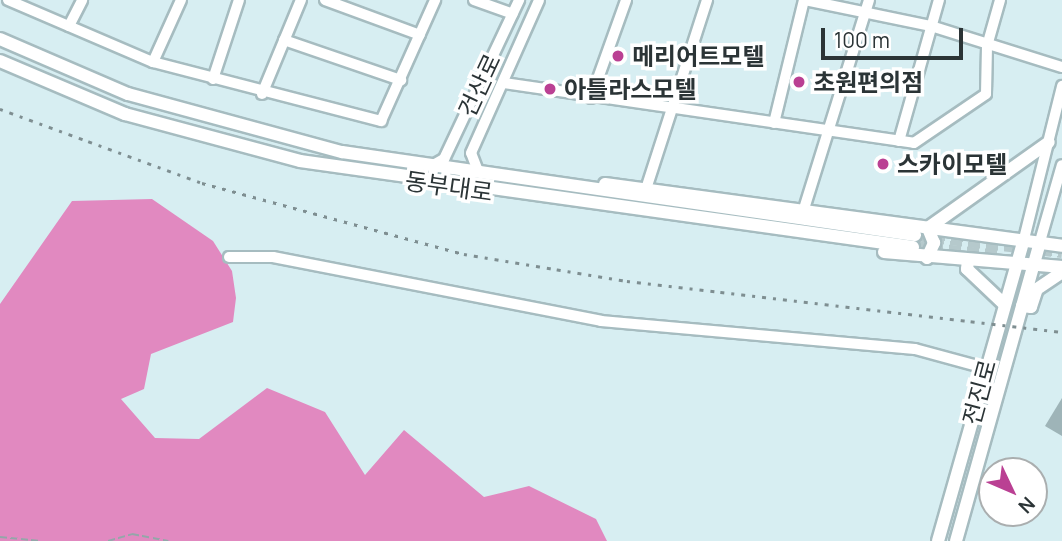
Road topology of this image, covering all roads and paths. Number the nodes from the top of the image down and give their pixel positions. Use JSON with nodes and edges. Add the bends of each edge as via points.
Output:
{"nodes":[{"id":1,"x":8,"y":0,"type":"edge"},
{"id":2,"x":82,"y":0,"type":"edge"},
{"id":3,"x":181,"y":0,"type":"edge"},
{"id":4,"x":239,"y":0,"type":"edge"},
{"id":5,"x":300,"y":0,"type":"edge"},
{"id":6,"x":325,"y":0,"type":"edge"},
{"id":7,"x":435,"y":0,"type":"edge"},
{"id":8,"x":474,"y":0,"type":"edge"},
{"id":9,"x":519,"y":0,"type":"edge"},
{"id":10,"x":539,"y":0,"type":"edge"},
{"id":11,"x":626,"y":0,"type":"edge"},
{"id":12,"x":707,"y":0,"type":"edge"},
{"id":13,"x":804,"y":0,"type":"edge"},
{"id":14,"x":869,"y":0,"type":"edge"},
{"id":15,"x":939,"y":0,"type":"edge"},
{"id":16,"x":1000,"y":0,"type":"edge"},
{"id":17,"x":866,"y":12,"type":"junction"},
{"id":18,"x":513,"y":14,"type":"junction"},
{"id":19,"x":69,"y":26,"type":"junction"},
{"id":20,"x":931,"y":26,"type":"junction"},
{"id":21,"x":420,"y":35,"type":"junction"},
{"id":22,"x":0,"y":38,"type":"edge"},
{"id":23,"x":284,"y":40,"type":"junction"},
{"id":24,"x":987,"y":46,"type":"junction"},
{"id":25,"x":0,"y":61,"type":"edge"},
{"id":26,"x":153,"y":62,"type":"junction"},
{"id":27,"x":1062,"y":67,"type":"edge"},
{"id":28,"x":212,"y":79,"type":"junction"},
{"id":29,"x":401,"y":80,"type":"junction"},
{"id":30,"x":504,"y":83,"type":"junction"},
{"id":31,"x":1062,"y":86,"type":"edge"},
{"id":32,"x":262,"y":94,"type":"junction"},
{"id":33,"x":591,"y":97,"type":"junction"},
{"id":34,"x":674,"y":109,"type":"junction"},
{"id":35,"x":774,"y":123,"type":"junction"},
{"id":36,"x":824,"y":132,"type":"junction"},
{"id":37,"x":899,"y":141,"type":"junction"},
{"id":38,"x":1049,"y":142,"type":"junction"},
{"id":39,"x":433,"y":165,"type":"junction"},
{"id":40,"x":1062,"y":165,"type":"edge"},
{"id":41,"x":478,"y":171,"type":"junction"},
{"id":42,"x":590,"y":187,"type":"junction"},
{"id":43,"x":646,"y":189,"type":"junction"},
{"id":44,"x":508,"y":195,"type":"junction"},
{"id":45,"x":803,"y":212,"type":"junction"},
{"id":46,"x":928,"y":228,"type":"junction"},
{"id":47,"x":1023,"y":243,"type":"junction"},
{"id":48,"x":1040,"y":245,"type":"junction"},
{"id":49,"x":1062,"y":246,"type":"edge"},
{"id":50,"x":229,"y":257,"type":"dead end"},
{"id":51,"x":927,"y":258,"type":"junction"},
{"id":52,"x":968,"y":260,"type":"junction"},
{"id":53,"x":1034,"y":265,"type":"junction"},
{"id":54,"x":1016,"y":267,"type":"junction"},
{"id":55,"x":1062,"y":267,"type":"edge"},
{"id":56,"x":1062,"y":272,"type":"edge"},
{"id":57,"x":1003,"y":303,"type":"junction"},
{"id":58,"x":1021,"y":306,"type":"junction"},
{"id":59,"x":985,"y":368,"type":"junction"},
{"id":60,"x":0,"y":537,"type":"edge"},
{"id":61,"x":41,"y":541,"type":"edge"},
{"id":62,"x":108,"y":541,"type":"edge"},
{"id":63,"x":167,"y":541,"type":"edge"},
{"id":64,"x":939,"y":541,"type":"edge"},
{"id":65,"x":957,"y":541,"type":"edge"}],
"edges":[{"from":1,"to":19,"type":"street"},
{"from":2,"to":19,"type":"street"},
{"from":3,"to":26,"type":"street"},
{"from":4,"to":28,"type":"street"},
{"from":5,"to":23,"type":"street"},
{"from":6,"to":21,"type":"street"},
{"from":7,"to":21,"type":"street"},
{"from":8,"to":18,"type":"street"},
{"from":9,"to":18,"type":"street","name":"건산로"},
{"from":10,"to":30,"type":"street","name":"건산로"},
{"from":11,"to":33,"type":"street"},
{"from":12,"to":34,"type":"street"},
{"from":13,"to":17,"type":"street"},
{"from":13,"to":35,"type":"street"},
{"from":14,"to":17,"type":"street"},
{"from":15,"to":20,"type":"street"},
{"from":16,"to":24,"type":"street"},
{"from":17,"to":20,"type":"street"},
{"from":17,"to":36,"type":"street"},
{"from":18,"to":39,"type":"street","name":"건산로","via":[[444,159]]},
{"from":19,"to":26,"type":"street"},
{"from":20,"to":24,"type":"street"},
{"from":20,"to":37,"type":"street"},
{"from":21,"to":29,"type":"street"},
{"from":22,"to":39,"type":"main road","name":"동부대로","via":[[128,94],[230,125]]},
{"from":23,"to":29,"type":"street"},
{"from":23,"to":32,"type":"street"},
{"from":24,"to":27,"type":"street"},
{"from":24,"to":37,"type":"street","via":[[986,94],[914,143]]},
{"from":25,"to":44,"type":"main road","name":"동부대로","via":[[125,114],[228,145]]},
{"from":26,"to":28,"type":"street"},
{"from":28,"to":32,"type":"street"},
{"from":29,"to":32,"type":"street","via":[[381,121]]},
{"from":30,"to":33,"type":"street"},
{"from":30,"to":41,"type":"street","name":"건산로","via":[[471,153]]},
{"from":31,"to":38,"type":"street"},
{"from":33,"to":34,"type":"street"},
{"from":34,"to":35,"type":"street"},
{"from":34,"to":43,"type":"street"},
{"from":35,"to":36,"type":"street"},
{"from":36,"to":37,"type":"street"},
{"from":36,"to":45,"type":"street"},
{"from":38,"to":46,"type":"main road"},
{"from":38,"to":47,"type":"street"},
{"from":39,"to":41,"type":"main road","name":"동부대로"},
{"from":40,"to":48,"type":"street"},
{"from":41,"to":42,"type":"main road","name":"동부대로"},
{"from":42,"to":43,"type":"main road","name":"동부대로"},
{"from":42,"to":44,"type":"main road","name":"동부대로","via":[[914,241]]},
{"from":43,"to":45,"type":"main road","name":"동부대로"},
{"from":44,"to":51,"type":"main road"},
{"from":45,"to":46,"type":"main road","name":"동부대로"},
{"from":46,"to":47,"type":"main road","name":"동부대로"},
{"from":46,"to":51,"type":"main road","via":[[934,243]]},
{"from":47,"to":48,"type":"main road","name":"동부대로"},
{"from":47,"to":54,"type":"main road","name":"전진로"},
{"from":48,"to":49,"type":"main road","name":"동부대로"},
{"from":48,"to":53,"type":"main road","name":"전진로"},
{"from":50,"to":59,"type":"street","via":[[273,257],[601,321],[915,349]]},
{"from":51,"to":52,"type":"main road"},
{"from":52,"to":54,"type":"main road"},
{"from":52,"to":57,"type":"main road","via":[[967,269]]},
{"from":53,"to":54,"type":"main road"},
{"from":53,"to":55,"type":"main road"},
{"from":53,"to":58,"type":"main road","name":"전진로"},
{"from":54,"to":57,"type":"main road","name":"전진로"},
{"from":56,"to":58,"type":"main road","via":[[1037,289],[1031,307]]},
{"from":57,"to":59,"type":"main road","name":"전진로"},
{"from":58,"to":65,"type":"main road","name":"전진로"},
{"from":59,"to":64,"type":"main road","name":"전진로"},
{"from":60,"to":61,"type":"path"},
{"from":62,"to":63,"type":"path","via":[[132,534]]}]}
